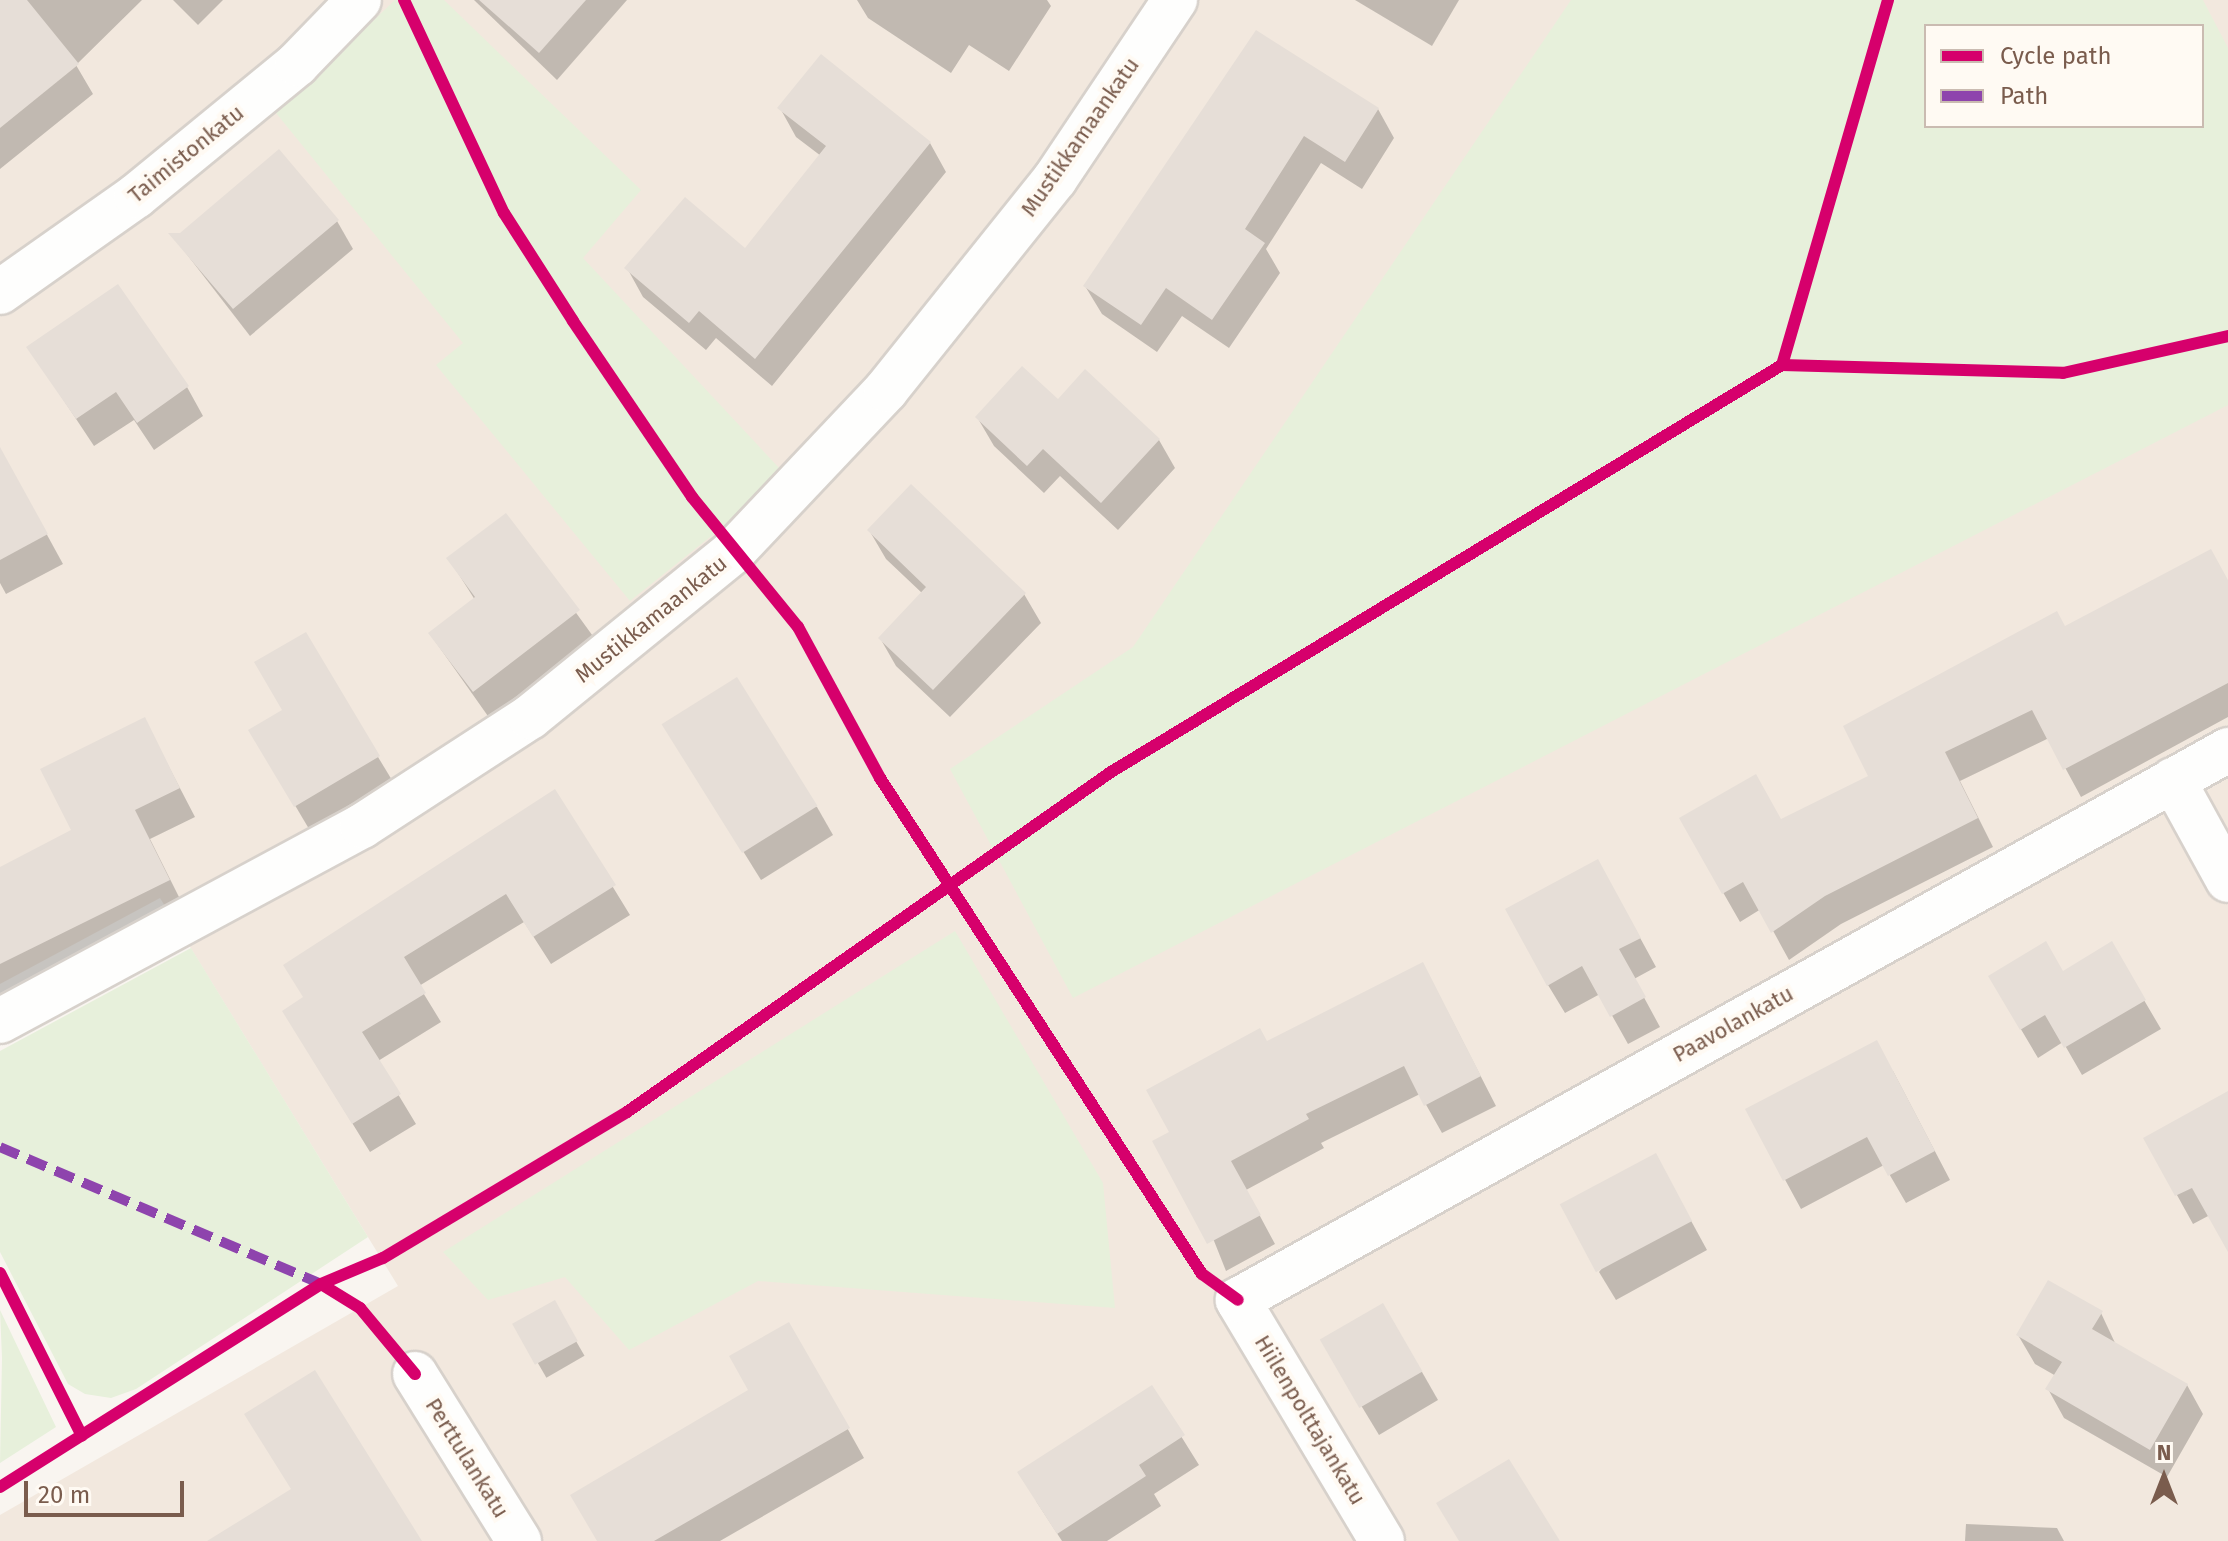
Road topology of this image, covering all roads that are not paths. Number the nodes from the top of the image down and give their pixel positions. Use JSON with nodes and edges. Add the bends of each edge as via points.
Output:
{"nodes":[{"id":1,"x":359,"y":0,"type":"edge"},
{"id":2,"x":1175,"y":0,"type":"edge"},
{"id":3,"x":0,"y":292,"type":"edge"},
{"id":4,"x":2228,"y":750,"type":"edge"},
{"id":5,"x":2173,"y":780,"type":"junction"},
{"id":6,"x":2228,"y":880,"type":"edge"},
{"id":7,"x":0,"y":1021,"type":"edge"},
{"id":8,"x":1238,"y":1300,"type":"joint"},
{"id":9,"x":415,"y":1374,"type":"dead end"},
{"id":10,"x":519,"y":1541,"type":"edge"},
{"id":11,"x":1382,"y":1541,"type":"edge"}],
"edges":[{"from":1,"to":3,"type":"street","name":"Taimistonkatu","via":[[297,64],[147,187]]},
{"from":2,"to":7,"type":"street","name":"Mustikkamaankatu","via":[[1055,179],[916,353],[734,551],[530,717],[362,826]]},
{"from":4,"to":5,"type":"street","name":"Paavolankatu"},
{"from":5,"to":6,"type":"street"},
{"from":5,"to":8,"type":"street","name":"Paavolankatu"},
{"from":8,"to":11,"type":"street","name":"Hiilenpolttajankatu"},
{"from":9,"to":10,"type":"street","name":"Perttulankatu"}]}
